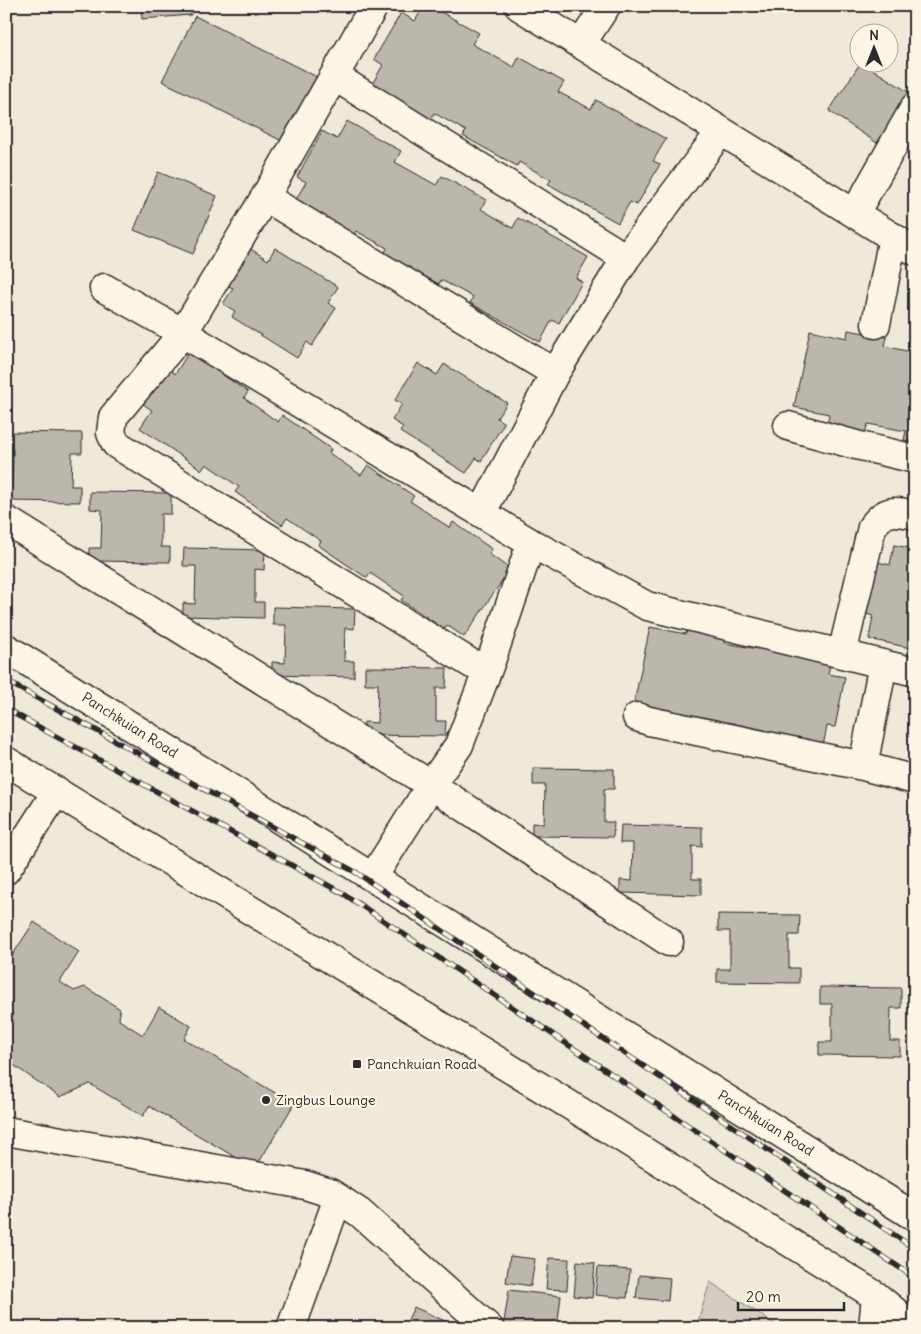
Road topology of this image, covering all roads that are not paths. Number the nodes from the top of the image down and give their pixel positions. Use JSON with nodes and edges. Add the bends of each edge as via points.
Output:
{"nodes":[{"id":1,"x":374,"y":6,"type":"edge"},
{"id":2,"x":519,"y":6,"type":"edge"},
{"id":3,"x":606,"y":6,"type":"edge"},
{"id":4,"x":581,"y":44,"type":"junction"},
{"id":5,"x":334,"y":76,"type":"junction"},
{"id":6,"x":915,"y":108,"type":"edge"},
{"id":7,"x":720,"y":131,"type":"junction"},
{"id":8,"x":265,"y":197,"type":"junction"},
{"id":9,"x":855,"y":213,"type":"junction"},
{"id":10,"x":904,"y":244,"type":"edge"},
{"id":11,"x":626,"y":258,"type":"junction"},
{"id":12,"x":104,"y":288,"type":"dead end"},
{"id":13,"x":876,"y":324,"type":"dead end"},
{"id":14,"x":183,"y":333,"type":"junction"},
{"id":15,"x":555,"y":373,"type":"junction"},
{"id":16,"x":788,"y":426,"type":"dead end"},
{"id":17,"x":915,"y":459,"type":"edge"},
{"id":18,"x":482,"y":512,"type":"junction"},
{"id":19,"x":915,"y":515,"type":"edge"},
{"id":20,"x":6,"y":520,"type":"edge"},
{"id":21,"x":531,"y":543,"type":"junction"},
{"id":22,"x":6,"y":648,"type":"edge"},
{"id":23,"x":842,"y":654,"type":"junction"},
{"id":24,"x":491,"y":661,"type":"junction"},
{"id":25,"x":883,"y":664,"type":"junction"},
{"id":26,"x":915,"y":672,"type":"edge"},
{"id":27,"x":637,"y":717,"type":"dead end"},
{"id":28,"x":6,"y":761,"type":"edge"},
{"id":29,"x":863,"y":766,"type":"junction"},
{"id":30,"x":915,"y":780,"type":"edge"},
{"id":31,"x":431,"y":785,"type":"junction"},
{"id":32,"x":56,"y":791,"type":"junction"},
{"id":33,"x":6,"y":870,"type":"edge"},
{"id":34,"x":373,"y":878,"type":"junction"},
{"id":35,"x":669,"y":942,"type":"dead end"},
{"id":36,"x":6,"y":1131,"type":"edge"},
{"id":37,"x":338,"y":1198,"type":"junction"},
{"id":38,"x":911,"y":1213,"type":"edge"},
{"id":39,"x":876,"y":1296,"type":"junction"},
{"id":40,"x":291,"y":1328,"type":"edge"},
{"id":41,"x":489,"y":1328,"type":"edge"},
{"id":42,"x":873,"y":1328,"type":"edge"},
{"id":43,"x":915,"y":1328,"type":"edge"}],
"edges":[{"from":1,"to":5,"type":"street"},
{"from":2,"to":4,"type":"street"},
{"from":3,"to":4,"type":"street"},
{"from":4,"to":7,"type":"street"},
{"from":5,"to":8,"type":"street"},
{"from":5,"to":11,"type":"street"},
{"from":6,"to":9,"type":"street"},
{"from":7,"to":9,"type":"street"},
{"from":7,"to":11,"type":"street"},
{"from":8,"to":14,"type":"street"},
{"from":8,"to":15,"type":"street"},
{"from":9,"to":10,"type":"street"},
{"from":10,"to":13,"type":"street"},
{"from":11,"to":15,"type":"street"},
{"from":12,"to":14,"type":"street"},
{"from":14,"to":18,"type":"street"},
{"from":14,"to":24,"type":"street","via":[[113,417],[111,433],[116,444],[472,664],[484,665]]},
{"from":15,"to":18,"type":"street"},
{"from":16,"to":17,"type":"street"},
{"from":18,"to":21,"type":"street"},
{"from":19,"to":23,"type":"street","via":[[895,511],[880,515],[872,526]]},
{"from":20,"to":31,"type":"street"},
{"from":21,"to":23,"type":"street","via":[[646,606]]},
{"from":21,"to":24,"type":"street"},
{"from":22,"to":34,"type":"street","name":"Panchkuian Road"},
{"from":23,"to":25,"type":"street"},
{"from":24,"to":31,"type":"street","via":[[459,744]]},
{"from":25,"to":26,"type":"street"},
{"from":25,"to":29,"type":"street"},
{"from":27,"to":29,"type":"street"},
{"from":28,"to":32,"type":"street"},
{"from":29,"to":30,"type":"street"},
{"from":31,"to":34,"type":"street"},
{"from":31,"to":35,"type":"street"},
{"from":32,"to":33,"type":"street"},
{"from":32,"to":39,"type":"street"},
{"from":34,"to":38,"type":"street","name":"Panchkuian Road"},
{"from":36,"to":37,"type":"street","via":[[305,1185]]},
{"from":37,"to":40,"type":"street"},
{"from":37,"to":41,"type":"street","via":[[360,1213]]},
{"from":39,"to":42,"type":"street"},
{"from":39,"to":43,"type":"street"}]}
